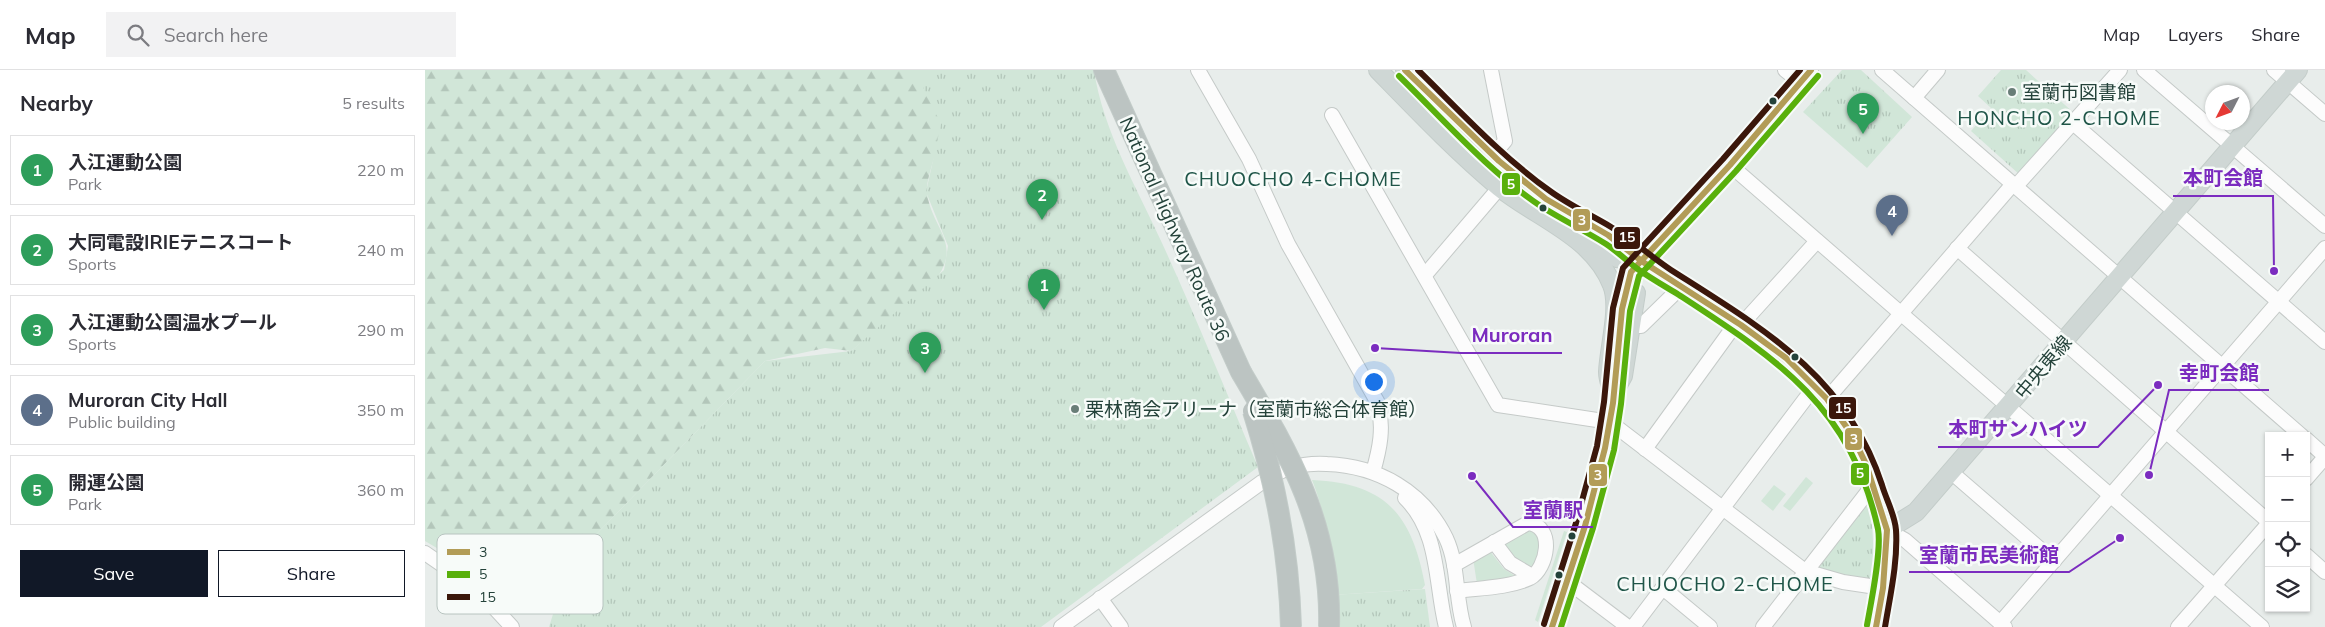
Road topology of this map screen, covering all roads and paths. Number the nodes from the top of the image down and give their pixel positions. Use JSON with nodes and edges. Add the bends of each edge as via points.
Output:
{"nodes":[{"id":1,"x":1198,"y":70,"type":"edge"},
{"id":2,"x":1378,"y":70,"type":"edge"},
{"id":3,"x":1405,"y":70,"type":"edge"},
{"id":4,"x":1491,"y":70,"type":"edge"},
{"id":5,"x":1785,"y":70,"type":"edge"},
{"id":6,"x":1811,"y":70,"type":"edge"},
{"id":7,"x":1881,"y":70,"type":"edge"},
{"id":8,"x":1939,"y":70,"type":"edge"},
{"id":9,"x":2120,"y":70,"type":"edge"},
{"id":10,"x":2144,"y":70,"type":"edge"},
{"id":11,"x":2274,"y":70,"type":"edge"},
{"id":12,"x":1109,"y":75,"type":"edge"},
{"id":13,"x":2293,"y":76,"type":"edge"},
{"id":14,"x":1800,"y":82,"type":"junction"},
{"id":15,"x":1914,"y":98,"type":"junction"},
{"id":16,"x":2325,"y":114,"type":"edge"},
{"id":17,"x":1332,"y":115,"type":"dead end"},
{"id":18,"x":2073,"y":122,"type":"junction"},
{"id":19,"x":2233,"y":148,"type":"junction"},
{"id":20,"x":1496,"y":158,"type":"junction"},
{"id":21,"x":1730,"y":165,"type":"junction"},
{"id":22,"x":2015,"y":185,"type":"junction"},
{"id":23,"x":1499,"y":188,"type":"junction"},
{"id":24,"x":2177,"y":213,"type":"junction"},
{"id":25,"x":2325,"y":226,"type":"edge"},
{"id":26,"x":1577,"y":240,"type":"junction"},
{"id":27,"x":1817,"y":241,"type":"junction"},
{"id":28,"x":1957,"y":248,"type":"junction"},
{"id":29,"x":2325,"y":248,"type":"edge"},
{"id":30,"x":1643,"y":262,"type":"junction"},
{"id":31,"x":1425,"y":276,"type":"junction"},
{"id":32,"x":2120,"y":277,"type":"junction"},
{"id":33,"x":1681,"y":286,"type":"junction"},
{"id":34,"x":2278,"y":302,"type":"junction"},
{"id":35,"x":1900,"y":313,"type":"junction"},
{"id":36,"x":1739,"y":324,"type":"junction"},
{"id":37,"x":1621,"y":326,"type":"junction"},
{"id":38,"x":2064,"y":342,"type":"junction"},
{"id":39,"x":2325,"y":342,"type":"edge"},
{"id":40,"x":2223,"y":366,"type":"junction"},
{"id":41,"x":1241,"y":372,"type":"junction"},
{"id":42,"x":1821,"y":393,"type":"junction"},
{"id":43,"x":2009,"y":407,"type":"junction"},
{"id":44,"x":1610,"y":422,"type":"junction"},
{"id":45,"x":2166,"y":432,"type":"junction"},
{"id":46,"x":2297,"y":432,"type":"edge"},
{"id":47,"x":2310,"y":443,"type":"edge"},
{"id":48,"x":1645,"y":449,"type":"junction"},
{"id":49,"x":2325,"y":456,"type":"edge"},
{"id":50,"x":1373,"y":472,"type":"junction"},
{"id":51,"x":1951,"y":472,"type":"junction"},
{"id":52,"x":2308,"y":477,"type":"edge"},
{"id":53,"x":1873,"y":485,"type":"junction"},
{"id":54,"x":2111,"y":495,"type":"junction"},
{"id":55,"x":1723,"y":509,"type":"junction"},
{"id":56,"x":2268,"y":522,"type":"edge"},
{"id":57,"x":2265,"y":528,"type":"edge"},
{"id":58,"x":1887,"y":530,"type":"junction"},
{"id":59,"x":1495,"y":542,"type":"junction"},
{"id":60,"x":425,"y":553,"type":"edge"},
{"id":61,"x":2310,"y":559,"type":"edge"},
{"id":62,"x":437,"y":561,"type":"edge"},
{"id":63,"x":2054,"y":561,"type":"junction"},
{"id":64,"x":1454,"y":565,"type":"junction"},
{"id":65,"x":1805,"y":571,"type":"junction"},
{"id":66,"x":2325,"y":572,"type":"edge"},
{"id":67,"x":1532,"y":576,"type":"junction"},
{"id":68,"x":1567,"y":581,"type":"junction"},
{"id":69,"x":2214,"y":585,"type":"junction"},
{"id":70,"x":1663,"y":588,"type":"junction"},
{"id":71,"x":1883,"y":588,"type":"junction"},
{"id":72,"x":1457,"y":591,"type":"junction"},
{"id":73,"x":1100,"y":598,"type":"junction"},
{"id":74,"x":500,"y":614,"type":"edge"},
{"id":75,"x":2002,"y":625,"type":"edge"},
{"id":76,"x":512,"y":627,"type":"edge"},
{"id":77,"x":1061,"y":627,"type":"edge"},
{"id":78,"x":1121,"y":627,"type":"edge"},
{"id":79,"x":1291,"y":627,"type":"edge"},
{"id":80,"x":1329,"y":627,"type":"edge"},
{"id":81,"x":1447,"y":627,"type":"edge"},
{"id":82,"x":1464,"y":627,"type":"edge"},
{"id":83,"x":1552,"y":627,"type":"edge"},
{"id":84,"x":1628,"y":627,"type":"edge"},
{"id":85,"x":1633,"y":627,"type":"edge"},
{"id":86,"x":1710,"y":627,"type":"edge"},
{"id":87,"x":1763,"y":627,"type":"edge"},
{"id":88,"x":1876,"y":627,"type":"edge"},
{"id":89,"x":2178,"y":627,"type":"edge"},
{"id":90,"x":2262,"y":627,"type":"edge"}],
"edges":[{"from":1,"to":50,"type":"street","via":[[1249,159],[1288,244],[1378,403],[1382,421],[1381,443]]},
{"from":2,"to":23,"type":"main road"},
{"from":3,"to":20,"type":"main road"},
{"from":4,"to":20,"type":"street","via":[[1505,141]]},
{"from":5,"to":14,"type":"street"},
{"from":6,"to":14,"type":"street"},
{"from":7,"to":15,"type":"street"},
{"from":8,"to":15,"type":"street"},
{"from":9,"to":18,"type":"street"},
{"from":10,"to":19,"type":"street"},
{"from":11,"to":13,"type":"street"},
{"from":12,"to":41,"type":"highway","name":"National Highway Route 36"},
{"from":13,"to":16,"type":"street"},
{"from":13,"to":19,"type":"main road","name":"中央東線"},
{"from":14,"to":21,"type":"street"},
{"from":15,"to":22,"type":"street"},
{"from":17,"to":31,"type":"street"},
{"from":18,"to":22,"type":"street"},
{"from":18,"to":24,"type":"street"},
{"from":19,"to":24,"type":"main road","name":"中央東線"},
{"from":19,"to":25,"type":"street"},
{"from":20,"to":23,"type":"street"},
{"from":20,"to":30,"type":"main road","via":[[1546,199],[1609,235]]},
{"from":21,"to":27,"type":"street"},
{"from":21,"to":30,"type":"street"},
{"from":22,"to":28,"type":"street"},
{"from":22,"to":32,"type":"street"},
{"from":23,"to":26,"type":"main road"},
{"from":23,"to":31,"type":"street"},
{"from":24,"to":32,"type":"main road","name":"中央東線"},
{"from":24,"to":34,"type":"street"},
{"from":26,"to":30,"type":"main road","via":[[1586,240],[1617,258]]},
{"from":26,"to":37,"type":"main road","via":[[1598,259],[1612,284]]},
{"from":27,"to":35,"type":"street"},
{"from":27,"to":36,"type":"street"},
{"from":28,"to":35,"type":"street"},
{"from":28,"to":38,"type":"street"},
{"from":29,"to":34,"type":"street"},
{"from":30,"to":33,"type":"main road"},
{"from":30,"to":37,"type":"main road"},
{"from":31,"to":44,"type":"street","via":[[1499,405]]},
{"from":32,"to":38,"type":"main road","name":"中央東線"},
{"from":32,"to":40,"type":"street"},
{"from":33,"to":36,"type":"main road"},
{"from":33,"to":37,"type":"street","via":[[1641,326]]},
{"from":34,"to":39,"type":"street"},
{"from":34,"to":40,"type":"street"},
{"from":35,"to":42,"type":"street"},
{"from":35,"to":43,"type":"street"},
{"from":36,"to":42,"type":"main road","via":[[1786,358]]},
{"from":36,"to":48,"type":"street"},
{"from":37,"to":44,"type":"main road","via":[[1608,374],[1613,394]]},
{"from":38,"to":43,"type":"main road","name":"中央東線"},
{"from":38,"to":45,"type":"street"},
{"from":40,"to":45,"type":"street"},
{"from":40,"to":46,"type":"street"},
{"from":41,"to":79,"type":"highway","name":"National Highway Route 36","bridge":true,"via":[[1275,486]]},
{"from":41,"to":80,"type":"highway","name":"National Highway Route 36","bridge":true,"via":[[1298,475],[1315,516],[1327,582]]},
{"from":42,"to":53,"type":"main road","via":[[1852,435]]},
{"from":42,"to":55,"type":"street"},
{"from":43,"to":51,"type":"main road","name":"中央東線"},
{"from":43,"to":54,"type":"street"},
{"from":44,"to":48,"type":"street"},
{"from":44,"to":68,"type":"main road","via":[[1596,488]]},
{"from":45,"to":54,"type":"street"},
{"from":45,"to":56,"type":"street"},
{"from":47,"to":49,"type":"street"},
{"from":48,"to":55,"type":"street"},
{"from":49,"to":52,"type":"street"},
{"from":50,"to":64,"type":"street","via":[[1394,481],[1429,511],[1446,538]]},
{"from":50,"to":73,"type":"street","via":[[1351,465],[1321,464],[1283,470]]},
{"from":50,"to":81,"type":"street","via":[[1408,500],[1424,525],[1431,542]]},
{"from":51,"to":58,"type":"main road","name":"中央東線","via":[[1916,512]]},
{"from":51,"to":63,"type":"street"},
{"from":53,"to":58,"type":"main road"},
{"from":53,"to":65,"type":"street"},
{"from":54,"to":63,"type":"street"},
{"from":54,"to":69,"type":"street"},
{"from":55,"to":65,"type":"street"},
{"from":55,"to":70,"type":"street"},
{"from":57,"to":69,"type":"street"},
{"from":58,"to":71,"type":"street"},
{"from":58,"to":75,"type":"street","via":[[1905,540]]},
{"from":59,"to":64,"type":"street"},
{"from":59,"to":67,"type":"street","via":[[1510,563]]},
{"from":59,"to":67,"type":"street","via":[[1528,523],[1543,529],[1547,544],[1539,567]]},
{"from":60,"to":62,"type":"street"},
{"from":61,"to":66,"type":"street"},
{"from":63,"to":75,"type":"street"},
{"from":64,"to":72,"type":"street"},
{"from":65,"to":71,"type":"street","via":[[1843,582]]},
{"from":65,"to":87,"type":"street"},
{"from":67,"to":72,"type":"street","via":[[1513,584]]},
{"from":68,"to":83,"type":"main road"},
{"from":68,"to":84,"type":"street"},
{"from":69,"to":89,"type":"street"},
{"from":69,"to":90,"type":"street"},
{"from":70,"to":85,"type":"street"},
{"from":70,"to":86,"type":"street"},
{"from":71,"to":88,"type":"street"},
{"from":72,"to":82,"type":"street"},
{"from":73,"to":77,"type":"street"},
{"from":73,"to":78,"type":"street"},
{"from":74,"to":76,"type":"street"}]}
